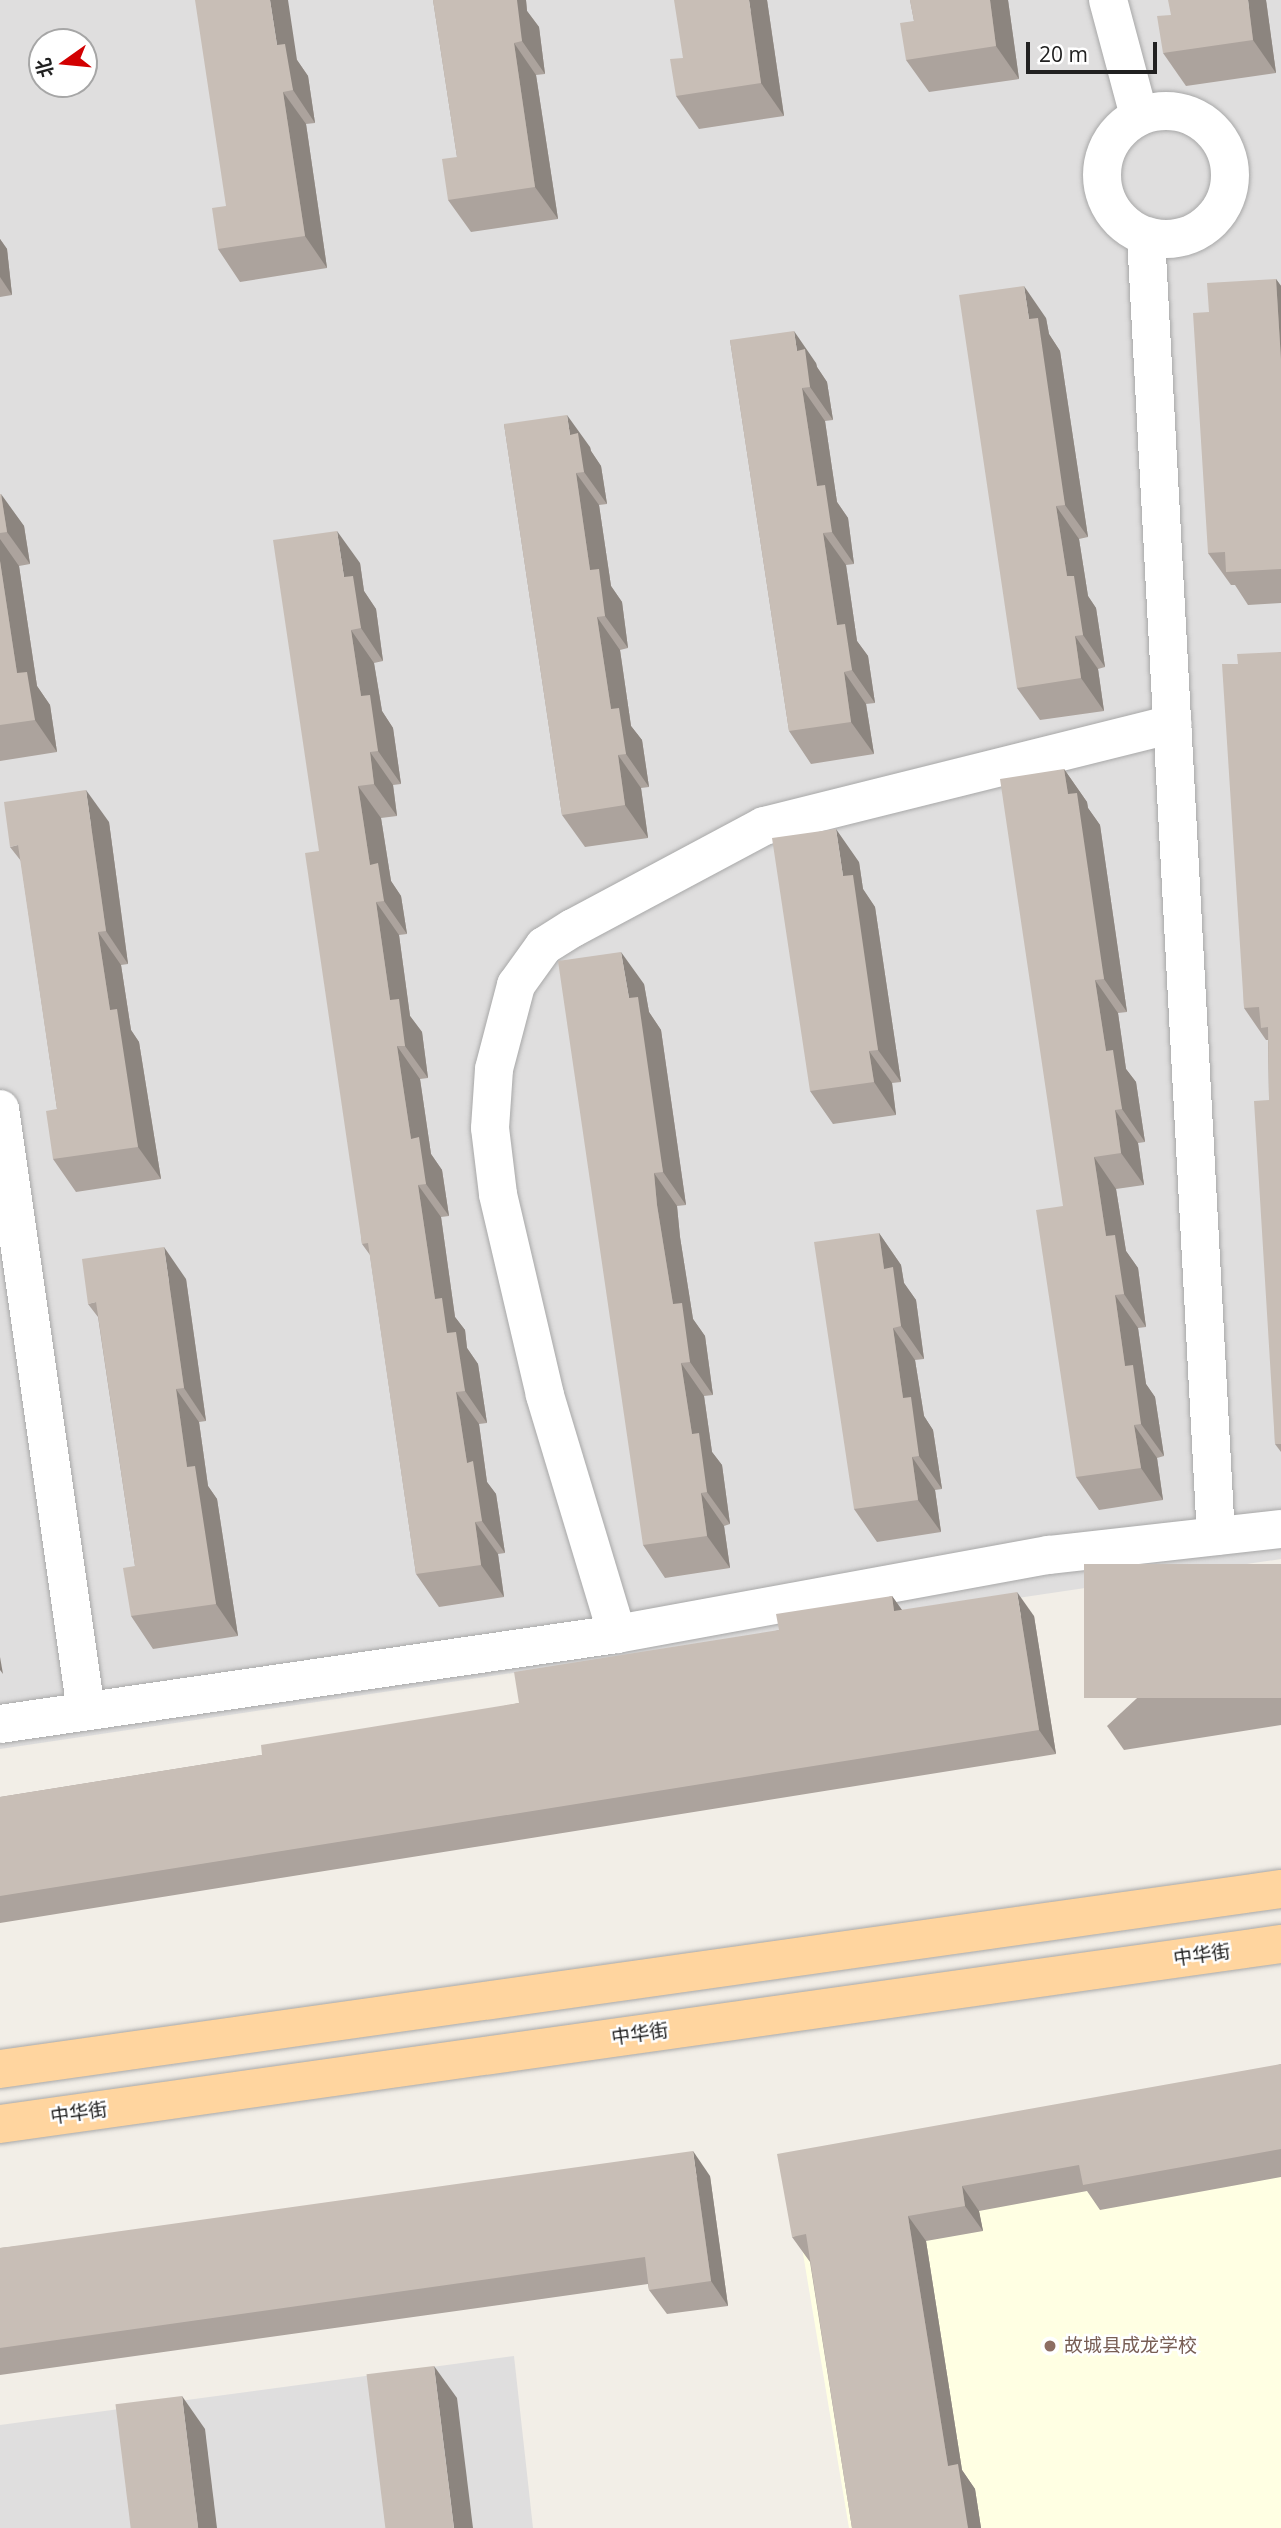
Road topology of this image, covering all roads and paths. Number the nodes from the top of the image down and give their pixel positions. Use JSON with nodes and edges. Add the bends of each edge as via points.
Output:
{"nodes":[{"id":1,"x":1108,"y":0,"type":"edge"},
{"id":2,"x":1139,"y":116,"type":"junction"},
{"id":3,"x":1146,"y":236,"type":"junction"},
{"id":4,"x":1172,"y":724,"type":"junction"},
{"id":5,"x":0,"y":1110,"type":"edge"},
{"id":6,"x":10,"y":1260,"type":"edge"},
{"id":7,"x":1281,"y":1529,"type":"edge"},
{"id":8,"x":1216,"y":1536,"type":"junction"},
{"id":9,"x":617,"y":1634,"type":"junction"},
{"id":10,"x":86,"y":1711,"type":"junction"},
{"id":11,"x":0,"y":1724,"type":"edge"},
{"id":12,"x":1281,"y":1889,"type":"edge"},
{"id":13,"x":1281,"y":1944,"type":"edge"},
{"id":14,"x":0,"y":2068,"type":"edge"},
{"id":15,"x":0,"y":2124,"type":"edge"}],
"edges":[{"from":1,"to":2,"type":"lane"},
{"from":2,"to":3,"type":"lane","via":[[1111,142],[1103,159],[1102,178],[1114,214]]},
{"from":2,"to":3,"type":"lane","via":[[1178,111],[1198,119],[1226,150],[1230,171],[1228,192],[1204,227],[1165,240]]},
{"from":3,"to":4,"type":"lane"},
{"from":4,"to":8,"type":"lane"},
{"from":4,"to":9,"type":"lane","via":[[764,826],[544,946],[516,985],[494,1069],[490,1128],[498,1194],[545,1395]]},
{"from":5,"to":6,"type":"lane"},
{"from":6,"to":10,"type":"lane"},
{"from":7,"to":8,"type":"lane"},
{"from":8,"to":9,"type":"lane","via":[[1049,1555]]},
{"from":9,"to":10,"type":"lane"},
{"from":10,"to":11,"type":"lane"},
{"from":12,"to":14,"type":"main road"},
{"from":13,"to":15,"type":"main road","name":"中华街"}]}
